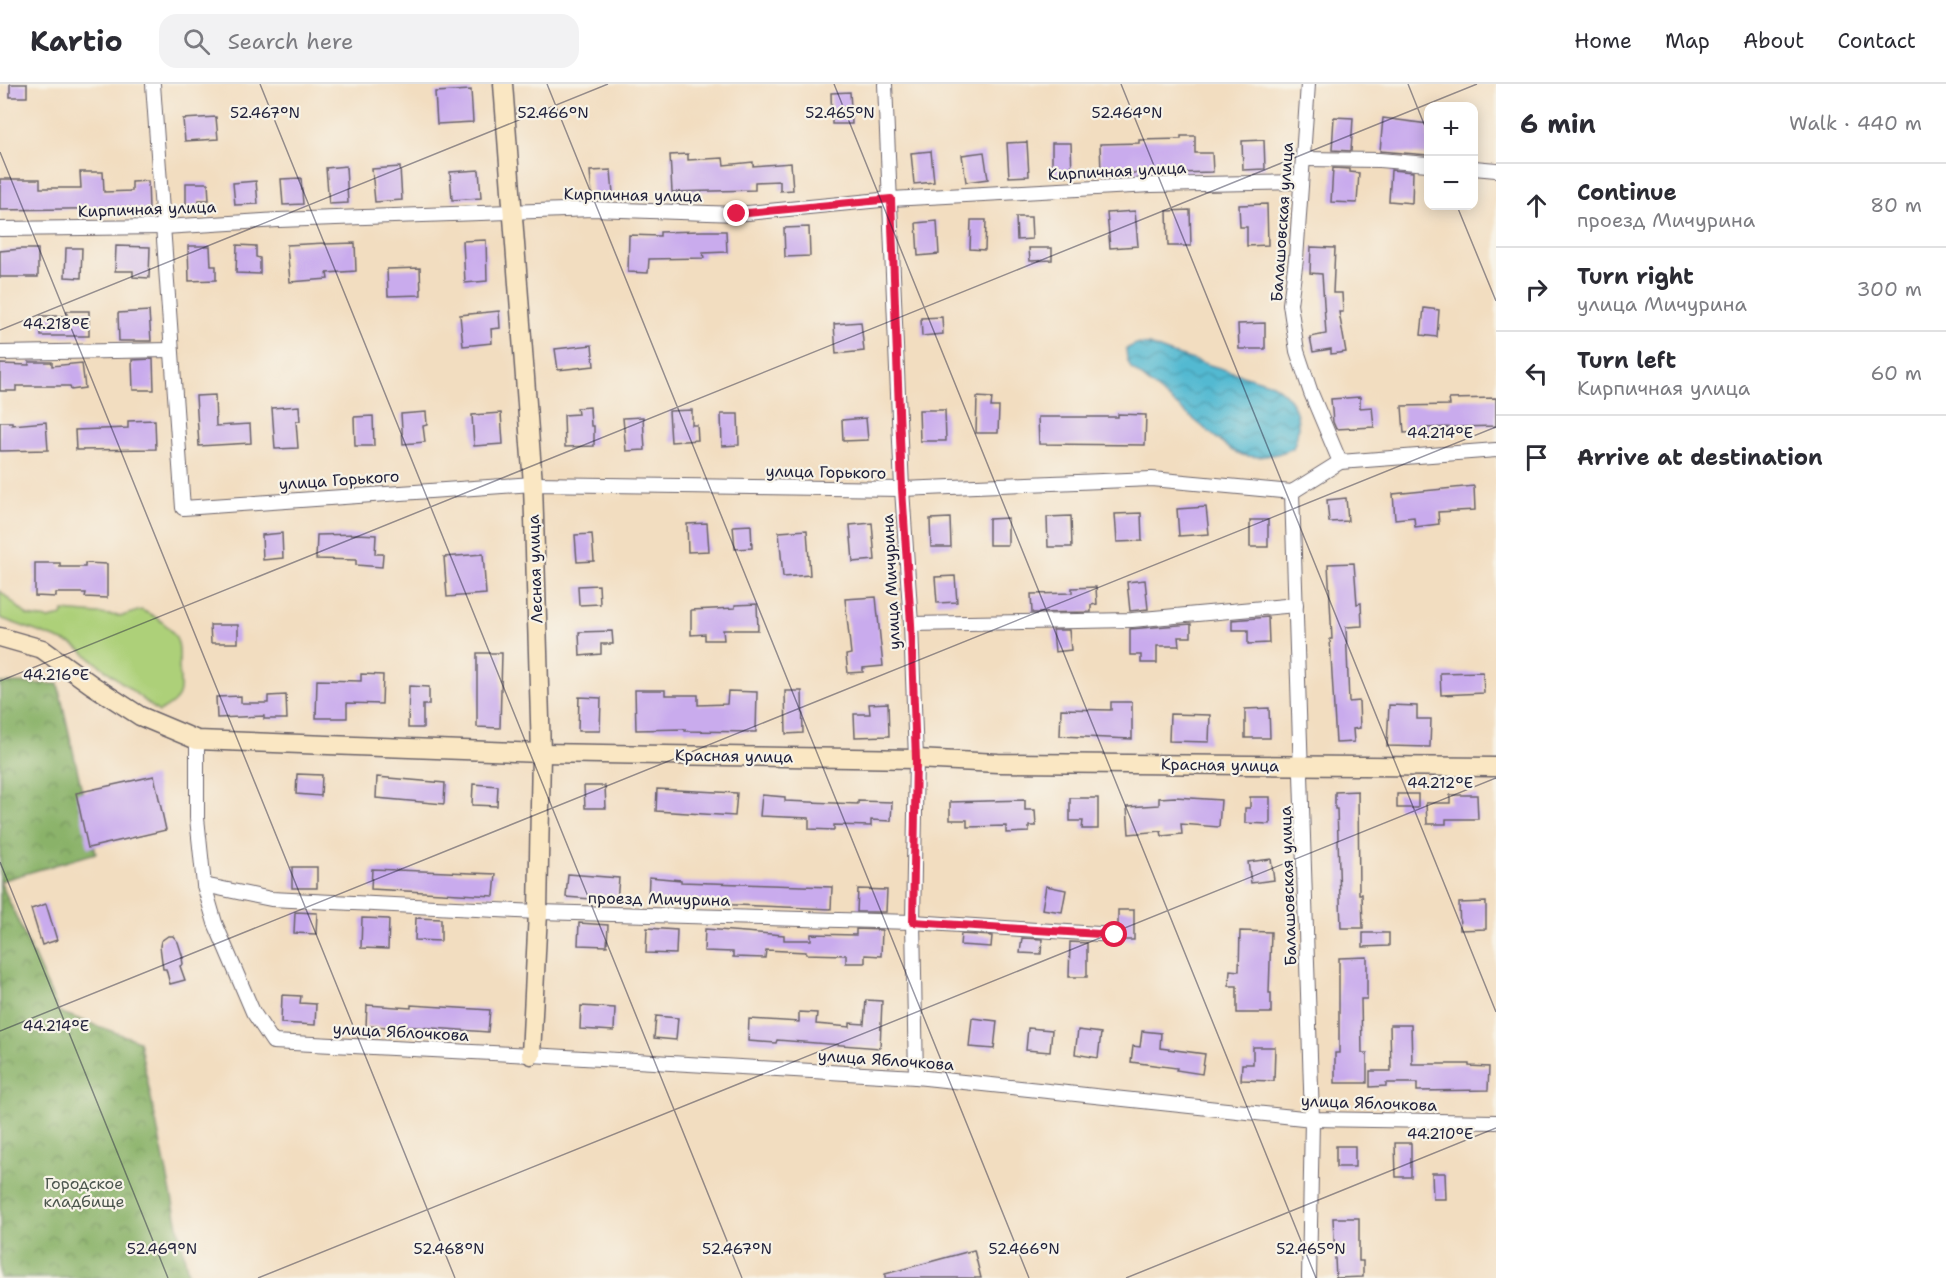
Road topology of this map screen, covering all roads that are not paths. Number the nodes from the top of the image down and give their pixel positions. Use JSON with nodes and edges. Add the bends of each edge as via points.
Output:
{"nodes":[{"id":1,"x":153,"y":84,"type":"edge"},
{"id":2,"x":503,"y":84,"type":"edge"},
{"id":3,"x":885,"y":84,"type":"edge"},
{"id":4,"x":1308,"y":84,"type":"edge"},
{"id":5,"x":1304,"y":159,"type":"junction"},
{"id":6,"x":1424,"y":164,"type":"edge"},
{"id":7,"x":1478,"y":168,"type":"edge"},
{"id":8,"x":1496,"y":170,"type":"edge"},
{"id":9,"x":1301,"y":182,"type":"junction"},
{"id":10,"x":891,"y":199,"type":"junction"},
{"id":11,"x":513,"y":211,"type":"junction"},
{"id":12,"x":164,"y":226,"type":"junction"},
{"id":13,"x":0,"y":229,"type":"edge"},
{"id":14,"x":171,"y":350,"type":"junction"},
{"id":15,"x":0,"y":353,"type":"edge"},
{"id":16,"x":1496,"y":450,"type":"edge"},
{"id":17,"x":1340,"y":462,"type":"junction"},
{"id":18,"x":533,"y":483,"type":"junction"},
{"id":19,"x":902,"y":489,"type":"junction"},
{"id":20,"x":1293,"y":492,"type":"junction"},
{"id":21,"x":1296,"y":605,"type":"junction"},
{"id":22,"x":911,"y":624,"type":"junction"},
{"id":23,"x":0,"y":637,"type":"edge"},
{"id":24,"x":197,"y":740,"type":"junction"},
{"id":25,"x":541,"y":753,"type":"junction"},
{"id":26,"x":916,"y":759,"type":"junction"},
{"id":27,"x":1301,"y":766,"type":"junction"},
{"id":28,"x":1496,"y":767,"type":"edge"},
{"id":29,"x":204,"y":885,"type":"junction"},
{"id":30,"x":538,"y":912,"type":"junction"},
{"id":31,"x":913,"y":922,"type":"junction"},
{"id":32,"x":1115,"y":935,"type":"dead end"},
{"id":33,"x":531,"y":1055,"type":"junction"},
{"id":34,"x":916,"y":1077,"type":"junction"},
{"id":35,"x":1312,"y":1119,"type":"junction"},
{"id":36,"x":1496,"y":1122,"type":"edge"},
{"id":37,"x":1310,"y":1278,"type":"edge"}],
"edges":[{"from":1,"to":12,"type":"street"},
{"from":2,"to":11,"type":"main road","name":"Лесная улица"},
{"from":3,"to":10,"type":"street","name":"улица Мичурина"},
{"from":4,"to":5,"type":"street","name":"Балашовская улица"},
{"from":5,"to":6,"type":"street"},
{"from":5,"to":9,"type":"street","name":"Балашовская улица"},
{"from":7,"to":8,"type":"street"},
{"from":9,"to":10,"type":"street","name":"Кирпичная улица","via":[[1151,185]]},
{"from":9,"to":17,"type":"street","name":"Балашовская улица","via":[[1290,304],[1297,351]]},
{"from":10,"to":11,"type":"street","name":"Кирпичная улица","via":[[737,214],[593,209]]},
{"from":10,"to":19,"type":"street","name":"улица Мичурина"},
{"from":11,"to":12,"type":"street","name":"Кирпичная улица"},
{"from":11,"to":18,"type":"main road","name":"Лесная улица"},
{"from":12,"to":13,"type":"street","name":"Кирпичная улица"},
{"from":12,"to":14,"type":"street"},
{"from":14,"to":15,"type":"street"},
{"from":14,"to":18,"type":"street","name":"улица Горького","via":[[183,508]]},
{"from":16,"to":17,"type":"street"},
{"from":17,"to":20,"type":"street"},
{"from":18,"to":19,"type":"street","name":"улица Горького"},
{"from":18,"to":25,"type":"main road","name":"Лесная улица"},
{"from":19,"to":20,"type":"street","name":"улица Горького","via":[[1152,479]]},
{"from":19,"to":22,"type":"street","name":"улица Мичурина"},
{"from":20,"to":21,"type":"street","name":"Балашовская улица"},
{"from":21,"to":22,"type":"street","via":[[1132,620]]},
{"from":21,"to":27,"type":"street","name":"Балашовская улица"},
{"from":22,"to":26,"type":"street","name":"улица Мичурина"},
{"from":23,"to":24,"type":"main road","name":"Красная улица","via":[[42,649],[140,716]]},
{"from":24,"to":25,"type":"main road","name":"Красная улица"},
{"from":24,"to":29,"type":"street","via":[[197,818]]},
{"from":25,"to":26,"type":"main road","name":"Красная улица"},
{"from":25,"to":30,"type":"main road","name":"Лесная улица"},
{"from":26,"to":27,"type":"main road","name":"Красная улица"},
{"from":26,"to":31,"type":"street","name":"улица Мичурина"},
{"from":27,"to":28,"type":"main road","name":"Красная улица"},
{"from":27,"to":35,"type":"street","name":"Балашовская улица"},
{"from":29,"to":30,"type":"street","name":"проезд Мичурина","via":[[271,899]]},
{"from":29,"to":33,"type":"street","name":"улица Яблочкова","via":[[215,923],[253,1012],[273,1042]]},
{"from":30,"to":31,"type":"street","name":"проезд Мичурина"},
{"from":30,"to":33,"type":"main road","name":"Лесная улица"},
{"from":31,"to":32,"type":"street","name":"проезд Мичурина"},
{"from":31,"to":34,"type":"street","name":"улица Мичурина"},
{"from":33,"to":34,"type":"street","name":"улица Яблочкова"},
{"from":34,"to":35,"type":"street","name":"улица Яблочкова"},
{"from":35,"to":36,"type":"street","name":"улица Яблочкова"},
{"from":35,"to":37,"type":"street","name":"Балашовская улица"}]}
